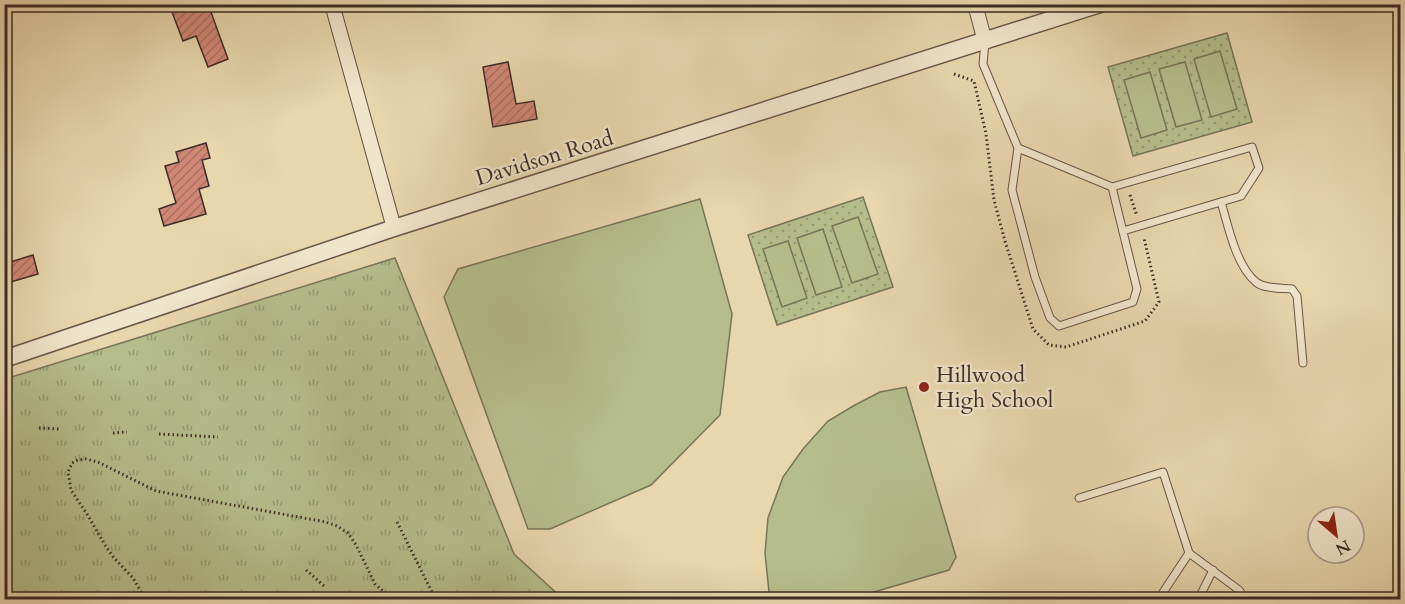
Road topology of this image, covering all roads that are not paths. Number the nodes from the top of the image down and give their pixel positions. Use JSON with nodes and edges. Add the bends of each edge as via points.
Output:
{"nodes":[{"id":1,"x":332,"y":4,"type":"edge"},
{"id":2,"x":975,"y":4,"type":"edge"},
{"id":3,"x":1100,"y":4,"type":"edge"},
{"id":4,"x":985,"y":42,"type":"junction"},
{"id":5,"x":1018,"y":148,"type":"junction"},
{"id":6,"x":1112,"y":187,"type":"junction"},
{"id":7,"x":1221,"y":202,"type":"junction"},
{"id":8,"x":394,"y":228,"type":"junction"},
{"id":9,"x":1123,"y":231,"type":"junction"},
{"id":10,"x":4,"y":359,"type":"edge"},
{"id":11,"x":1303,"y":363,"type":"dead end"},
{"id":12,"x":1079,"y":498,"type":"dead end"},
{"id":13,"x":1189,"y":553,"type":"junction"},
{"id":14,"x":1213,"y":570,"type":"junction"},
{"id":15,"x":1158,"y":600,"type":"edge"},
{"id":16,"x":1198,"y":600,"type":"edge"},
{"id":17,"x":1246,"y":600,"type":"edge"}],
"edges":[{"from":1,"to":8,"type":"street"},
{"from":2,"to":4,"type":"street"},
{"from":3,"to":4,"type":"street","name":"Davidson Road"},
{"from":4,"to":5,"type":"lane","via":[[983,64]]},
{"from":4,"to":8,"type":"street","name":"Davidson Road"},
{"from":5,"to":6,"type":"lane"},
{"from":5,"to":9,"type":"lane","via":[[1012,190],[1035,277],[1050,318],[1059,326],[1133,302],[1137,289]]},
{"from":6,"to":7,"type":"lane","via":[[1252,147],[1259,168],[1241,196]]},
{"from":6,"to":9,"type":"lane"},
{"from":7,"to":9,"type":"lane"},
{"from":7,"to":11,"type":"lane","via":[[1242,266],[1256,283],[1292,289],[1297,296]]},
{"from":8,"to":10,"type":"street","name":"Davidson Road"},
{"from":12,"to":13,"type":"lane","via":[[1163,472]]},
{"from":13,"to":14,"type":"lane"},
{"from":13,"to":15,"type":"lane"},
{"from":14,"to":16,"type":"lane"},
{"from":14,"to":17,"type":"lane"}]}
